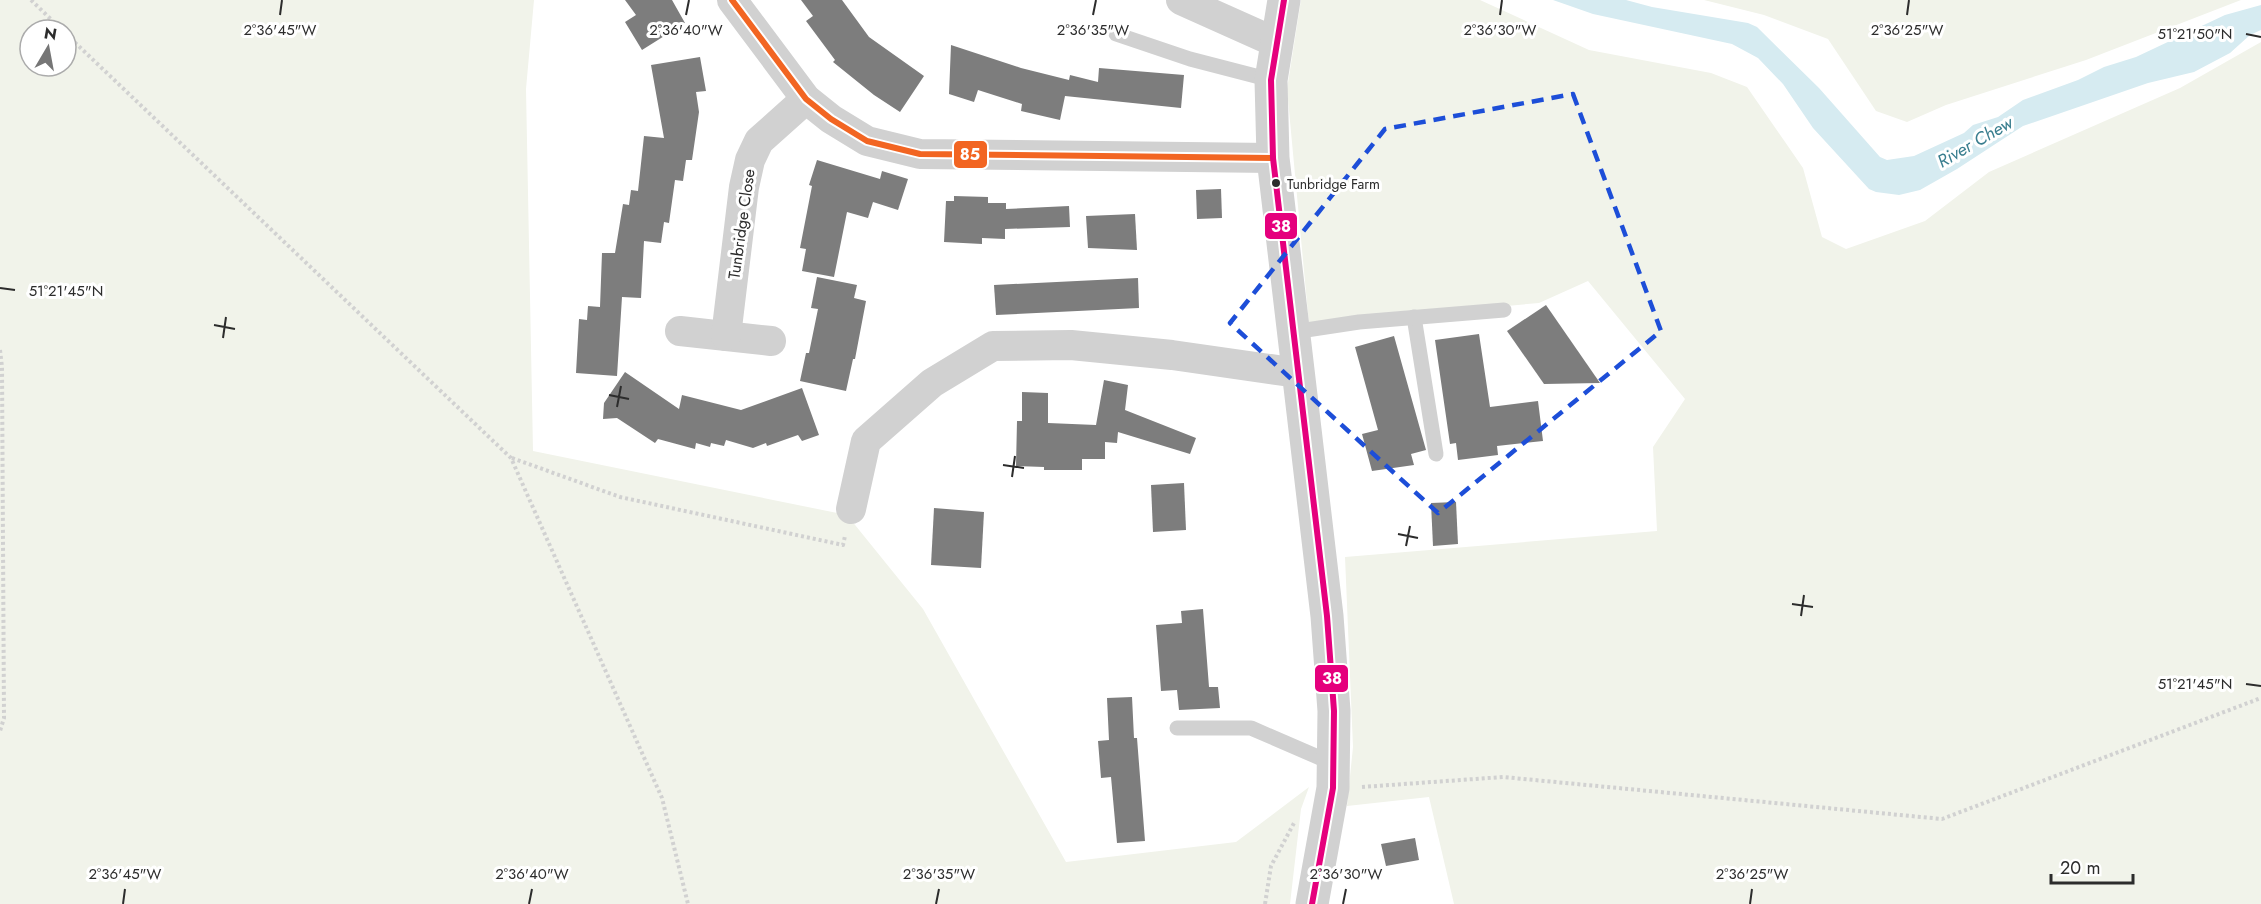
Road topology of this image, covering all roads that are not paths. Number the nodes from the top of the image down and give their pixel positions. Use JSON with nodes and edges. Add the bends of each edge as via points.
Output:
{"nodes":[{"id":1,"x":732,"y":0,"type":"edge"},
{"id":2,"x":1181,"y":0,"type":"edge"},
{"id":3,"x":1284,"y":0,"type":"edge"},
{"id":4,"x":1116,"y":34,"type":"dead end"},
{"id":5,"x":1277,"y":43,"type":"junction"},
{"id":6,"x":1271,"y":80,"type":"junction"},
{"id":7,"x":806,"y":99,"type":"junction"},
{"id":8,"x":1273,"y":158,"type":"junction"},
{"id":9,"x":1504,"y":310,"type":"dead end"},
{"id":10,"x":1414,"y":317,"type":"junction"},
{"id":11,"x":680,"y":331,"type":"dead end"},
{"id":12,"x":1293,"y":332,"type":"junction"},
{"id":13,"x":726,"y":336,"type":"junction"},
{"id":14,"x":771,"y":341,"type":"dead end"},
{"id":15,"x":1298,"y":374,"type":"junction"},
{"id":16,"x":1437,"y":454,"type":"dead end"},
{"id":17,"x":851,"y":509,"type":"road end"},
{"id":18,"x":1177,"y":728,"type":"dead end"},
{"id":19,"x":1334,"y":776,"type":"junction"},
{"id":20,"x":1312,"y":904,"type":"edge"}],
"edges":[{"from":1,"to":7,"type":"street"},
{"from":2,"to":5,"type":"street"},
{"from":3,"to":5,"type":"street"},
{"from":4,"to":6,"type":"lane"},
{"from":5,"to":6,"type":"street"},
{"from":6,"to":8,"type":"street"},
{"from":7,"to":8,"type":"street","via":[[867,141],[920,154]]},
{"from":7,"to":13,"type":"street","name":"Tunbridge Close","via":[[759,141],[750,160]]},
{"from":8,"to":12,"type":"street"},
{"from":9,"to":10,"type":"lane"},
{"from":10,"to":12,"type":"lane"},
{"from":10,"to":16,"type":"lane"},
{"from":11,"to":13,"type":"street"},
{"from":12,"to":15,"type":"street"},
{"from":13,"to":14,"type":"street"},
{"from":15,"to":17,"type":"street","via":[[1071,345],[993,346],[932,383],[866,441]]},
{"from":15,"to":19,"type":"street","via":[[1327,616]]},
{"from":18,"to":19,"type":"lane","via":[[1251,728]]},
{"from":19,"to":20,"type":"street"}]}
